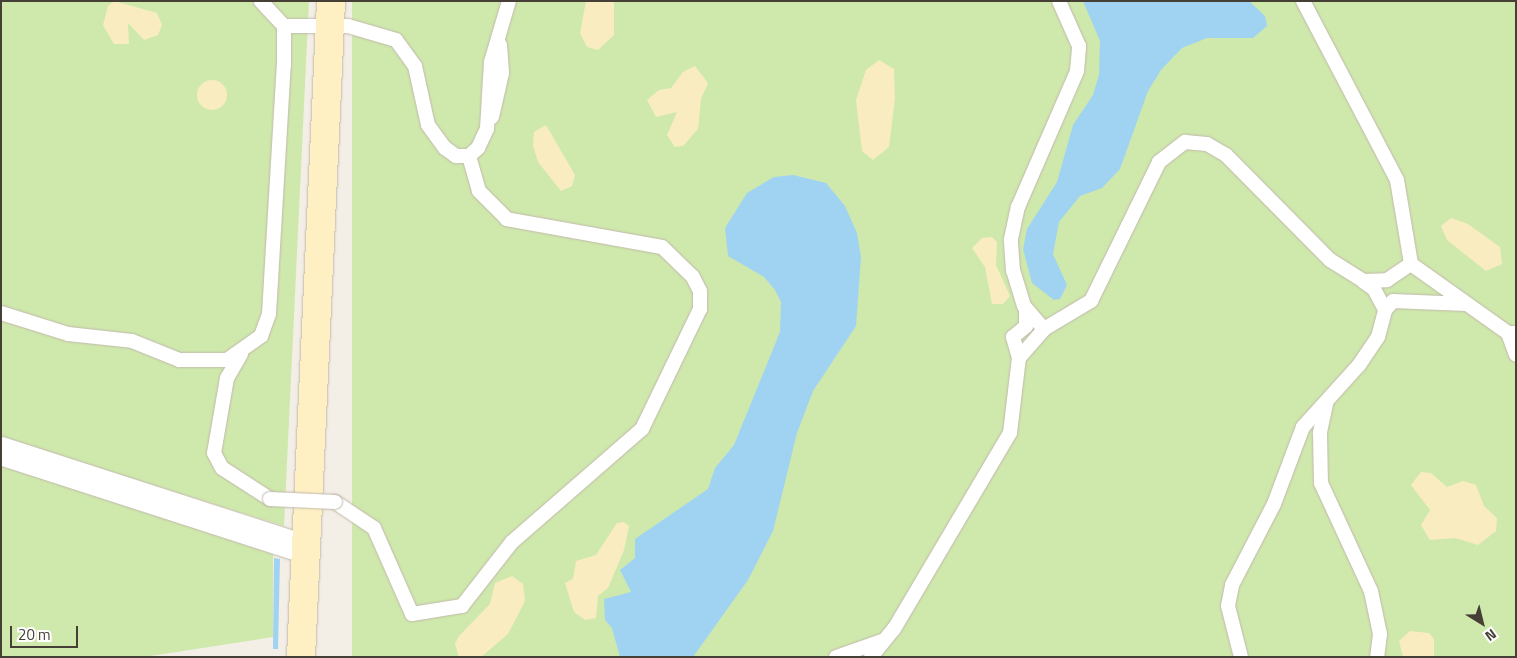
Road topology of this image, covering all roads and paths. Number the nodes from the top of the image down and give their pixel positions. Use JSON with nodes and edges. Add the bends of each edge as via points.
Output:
{"nodes":[{"id":1,"x":261,"y":1,"type":"edge"},
{"id":2,"x":509,"y":1,"type":"edge"},
{"id":3,"x":1060,"y":1,"type":"edge"},
{"id":4,"x":1303,"y":1,"type":"edge"},
{"id":5,"x":331,"y":14,"type":"edge"},
{"id":6,"x":284,"y":26,"type":"junction"},
{"id":7,"x":469,"y":156,"type":"junction"},
{"id":8,"x":1405,"y":251,"type":"junction"},
{"id":9,"x":1411,"y":264,"type":"junction"},
{"id":10,"x":1394,"y":276,"type":"junction"},
{"id":11,"x":1363,"y":282,"type":"junction"},
{"id":12,"x":1389,"y":294,"type":"junction"},
{"id":13,"x":1406,"y":298,"type":"junction"},
{"id":14,"x":1466,"y":304,"type":"junction"},
{"id":15,"x":1026,"y":310,"type":"junction"},
{"id":16,"x":1385,"y":310,"type":"junction"},
{"id":17,"x":1,"y":313,"type":"edge"},
{"id":18,"x":1044,"y":329,"type":"junction"},
{"id":19,"x":1512,"y":333,"type":"edge"},
{"id":20,"x":245,"y":350,"type":"junction"},
{"id":21,"x":1516,"y":355,"type":"edge"},
{"id":22,"x":1019,"y":358,"type":"junction"},
{"id":23,"x":206,"y":363,"type":"junction"},
{"id":24,"x":226,"y":386,"type":"junction"},
{"id":25,"x":1328,"y":398,"type":"junction"},
{"id":26,"x":1303,"y":427,"type":"junction"},
{"id":27,"x":1320,"y":433,"type":"junction"},
{"id":28,"x":1,"y":451,"type":"edge"},
{"id":29,"x":305,"y":548,"type":"junction"},
{"id":30,"x":886,"y":639,"type":"junction"},
{"id":31,"x":847,"y":656,"type":"edge"},
{"id":32,"x":301,"y":657,"type":"edge"},
{"id":33,"x":871,"y":657,"type":"edge"},
{"id":34,"x":1240,"y":657,"type":"edge"},
{"id":35,"x":1377,"y":657,"type":"edge"}],
"edges":[{"from":1,"to":6,"type":"lane"},
{"from":2,"to":7,"type":"lane","via":[[491,62],[487,129],[478,148]]},
{"from":3,"to":15,"type":"lane","via":[[1074,26],[1078,62],[1016,215],[1013,271]]},
{"from":4,"to":8,"type":"lane","via":[[1396,180],[1405,221]]},
{"from":5,"to":6,"type":"lane"},
{"from":5,"to":7,"type":"lane","via":[[402,45],[415,66],[428,125],[445,148],[456,156]]},
{"from":5,"to":29,"type":"street"},
{"from":6,"to":20,"type":"lane","via":[[270,314],[261,336]]},
{"from":7,"to":24,"type":"lane","bridge":true,"via":[[479,191],[507,219],[662,247],[693,277],[700,291],[700,309],[642,429],[512,542],[489,567],[462,606],[412,614],[374,528],[335,502],[270,499],[222,468],[214,453]]},
{"from":8,"to":9,"type":"lane"},
{"from":8,"to":10,"type":"lane"},
{"from":9,"to":10,"type":"lane"},
{"from":9,"to":14,"type":"lane"},
{"from":10,"to":11,"type":"lane","via":[[1378,283]]},
{"from":10,"to":12,"type":"lane"},
{"from":10,"to":13,"type":"lane","via":[[1397,290]]},
{"from":11,"to":12,"type":"lane"},
{"from":11,"to":16,"type":"lane","via":[[1374,289]]},
{"from":11,"to":18,"type":"lane","via":[[1330,260],[1294,227],[1226,155],[1207,144],[1185,142],[1159,162],[1091,301]]},
{"from":12,"to":13,"type":"lane"},
{"from":12,"to":16,"type":"lane"},
{"from":13,"to":14,"type":"lane"},
{"from":13,"to":16,"type":"lane","via":[[1394,301]]},
{"from":14,"to":19,"type":"lane"},
{"from":15,"to":18,"type":"lane"},
{"from":15,"to":22,"type":"lane","via":[[1026,326],[1013,337]]},
{"from":16,"to":25,"type":"lane","via":[[1371,347]]},
{"from":17,"to":23,"type":"lane","via":[[68,334],[132,341],[179,360]]},
{"from":18,"to":22,"type":"lane"},
{"from":19,"to":21,"type":"lane"},
{"from":20,"to":23,"type":"lane","via":[[228,360]]},
{"from":20,"to":24,"type":"lane"},
{"from":22,"to":30,"type":"lane","via":[[1010,433]]},
{"from":23,"to":24,"type":"lane"},
{"from":25,"to":26,"type":"lane"},
{"from":25,"to":27,"type":"lane"},
{"from":26,"to":27,"type":"lane","via":[[1312,425]]},
{"from":26,"to":34,"type":"lane","via":[[1274,504],[1232,585],[1228,606]]},
{"from":27,"to":35,"type":"lane","via":[[1321,483],[1328,507],[1370,588],[1379,622]]},
{"from":28,"to":29,"type":"street"},
{"from":29,"to":32,"type":"street"},
{"from":30,"to":31,"type":"lane"},
{"from":30,"to":33,"type":"lane"}]}
